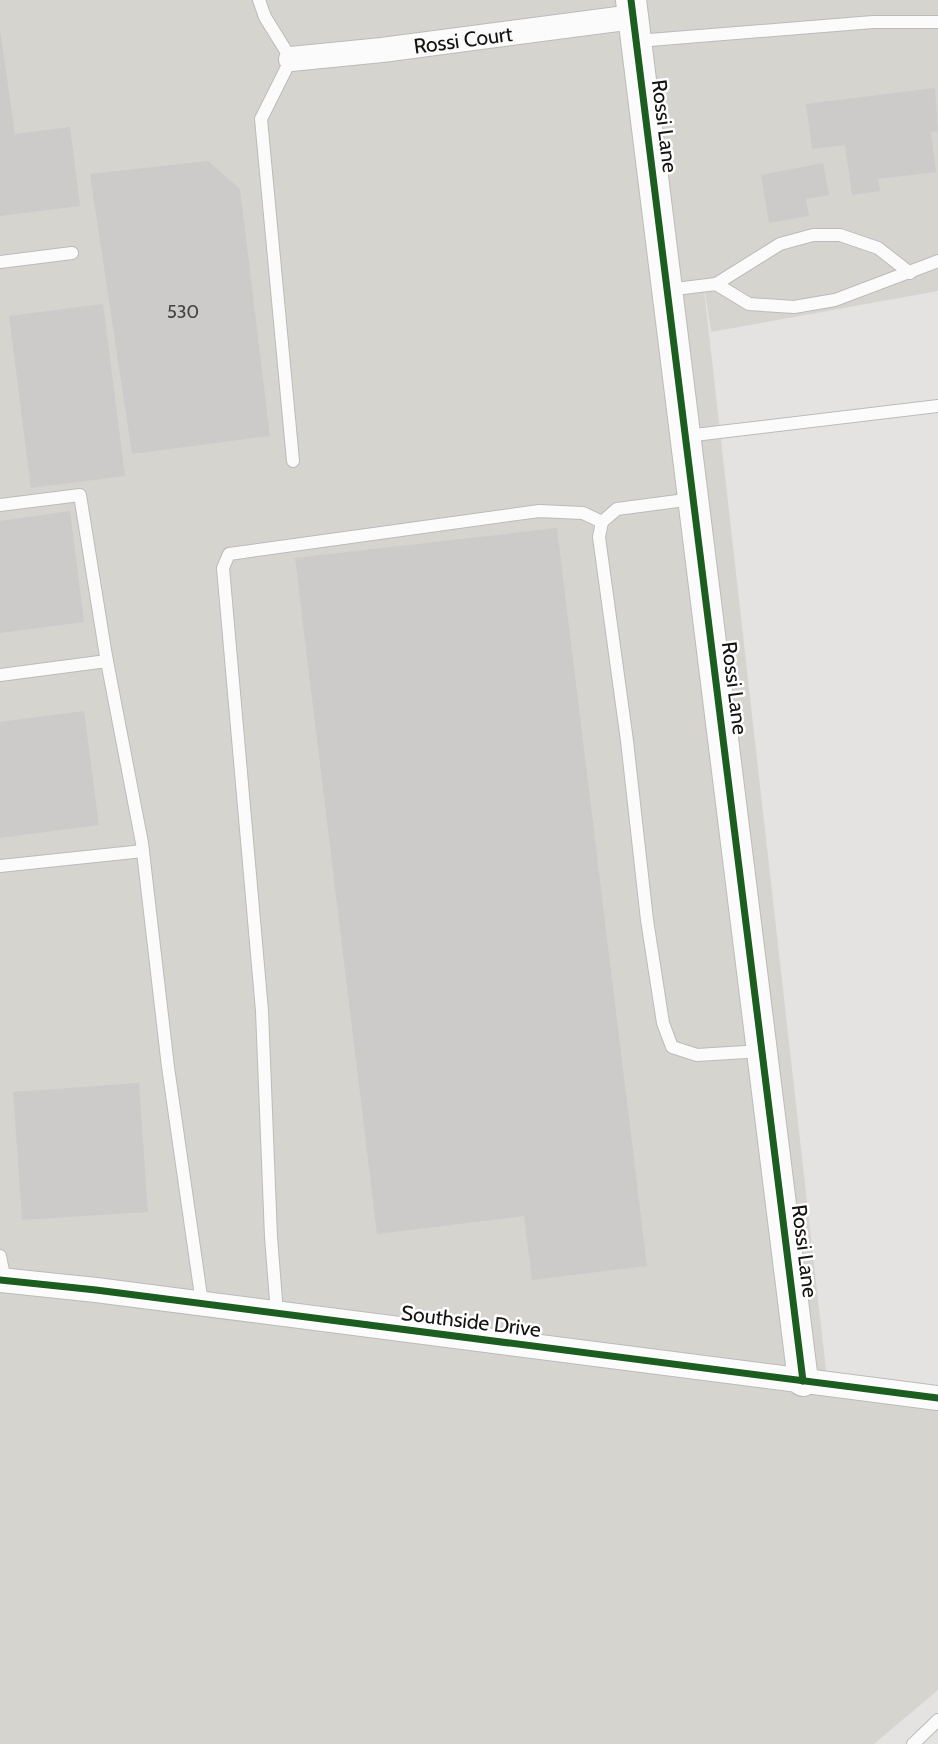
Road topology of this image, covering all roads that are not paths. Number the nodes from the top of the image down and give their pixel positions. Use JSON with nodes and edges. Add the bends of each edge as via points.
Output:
{"nodes":[{"id":1,"x":259,"y":0,"type":"edge"},
{"id":2,"x":634,"y":20,"type":"edge"},
{"id":3,"x":938,"y":22,"type":"edge"},
{"id":4,"x":291,"y":59,"type":"junction"},
{"id":5,"x":72,"y":253,"type":"dead end"},
{"id":6,"x":938,"y":261,"type":"edge"},
{"id":7,"x":0,"y":262,"type":"edge"},
{"id":8,"x":910,"y":273,"type":"junction"},
{"id":9,"x":716,"y":284,"type":"junction"},
{"id":10,"x":667,"y":290,"type":"junction"},
{"id":11,"x":938,"y":406,"type":"edge"},
{"id":12,"x":686,"y":436,"type":"junction"},
{"id":13,"x":293,"y":461,"type":"dead end"},
{"id":14,"x":693,"y":499,"type":"junction"},
{"id":15,"x":0,"y":505,"type":"edge"},
{"id":16,"x":602,"y":522,"type":"junction"},
{"id":17,"x":107,"y":662,"type":"junction"},
{"id":18,"x":0,"y":674,"type":"edge"},
{"id":19,"x":143,"y":851,"type":"junction"},
{"id":20,"x":0,"y":866,"type":"edge"},
{"id":21,"x":762,"y":1051,"type":"junction"},
{"id":22,"x":0,"y":1256,"type":"edge"},
{"id":23,"x":3,"y":1280,"type":"edge"},
{"id":24,"x":202,"y":1303,"type":"junction"},
{"id":25,"x":276,"y":1313,"type":"junction"},
{"id":26,"x":803,"y":1381,"type":"junction"},
{"id":27,"x":938,"y":1398,"type":"edge"},
{"id":28,"x":938,"y":1720,"type":"edge"},
{"id":29,"x":913,"y":1744,"type":"edge"}],
"edges":[{"from":1,"to":4,"type":"lane"},
{"from":2,"to":3,"type":"lane"},
{"from":2,"to":4,"type":"street","name":"Rossi Court"},
{"from":2,"to":10,"type":"street","name":"Rossi Lane"},
{"from":4,"to":13,"type":"lane","via":[[261,119]]},
{"from":5,"to":7,"type":"lane"},
{"from":6,"to":8,"type":"lane"},
{"from":8,"to":9,"type":"lane","via":[[835,300],[794,307],[749,304]]},
{"from":8,"to":9,"type":"lane","via":[[878,248],[840,235],[813,235],[780,244]]},
{"from":9,"to":10,"type":"lane"},
{"from":10,"to":12,"type":"street","name":"Rossi Lane"},
{"from":11,"to":12,"type":"lane"},
{"from":12,"to":14,"type":"street","name":"Rossi Lane"},
{"from":14,"to":16,"type":"lane","via":[[617,509]]},
{"from":14,"to":21,"type":"street","name":"Rossi Lane"},
{"from":15,"to":17,"type":"lane","via":[[80,495]]},
{"from":16,"to":21,"type":"lane","via":[[599,537],[663,1023],[672,1047],[697,1055]]},
{"from":16,"to":25,"type":"lane","via":[[583,513],[539,511],[229,554],[223,568],[262,1011]]},
{"from":17,"to":18,"type":"lane"},
{"from":17,"to":19,"type":"lane"},
{"from":19,"to":20,"type":"lane"},
{"from":19,"to":24,"type":"lane"},
{"from":21,"to":26,"type":"street","name":"Rossi Lane"},
{"from":22,"to":23,"type":"lane"},
{"from":23,"to":24,"type":"street","name":"Southside Drive"},
{"from":24,"to":25,"type":"street","name":"Southside Drive"},
{"from":25,"to":26,"type":"street","name":"Southside Drive"},
{"from":26,"to":27,"type":"street","name":"Southside Drive"},
{"from":28,"to":29,"type":"lane"}]}
